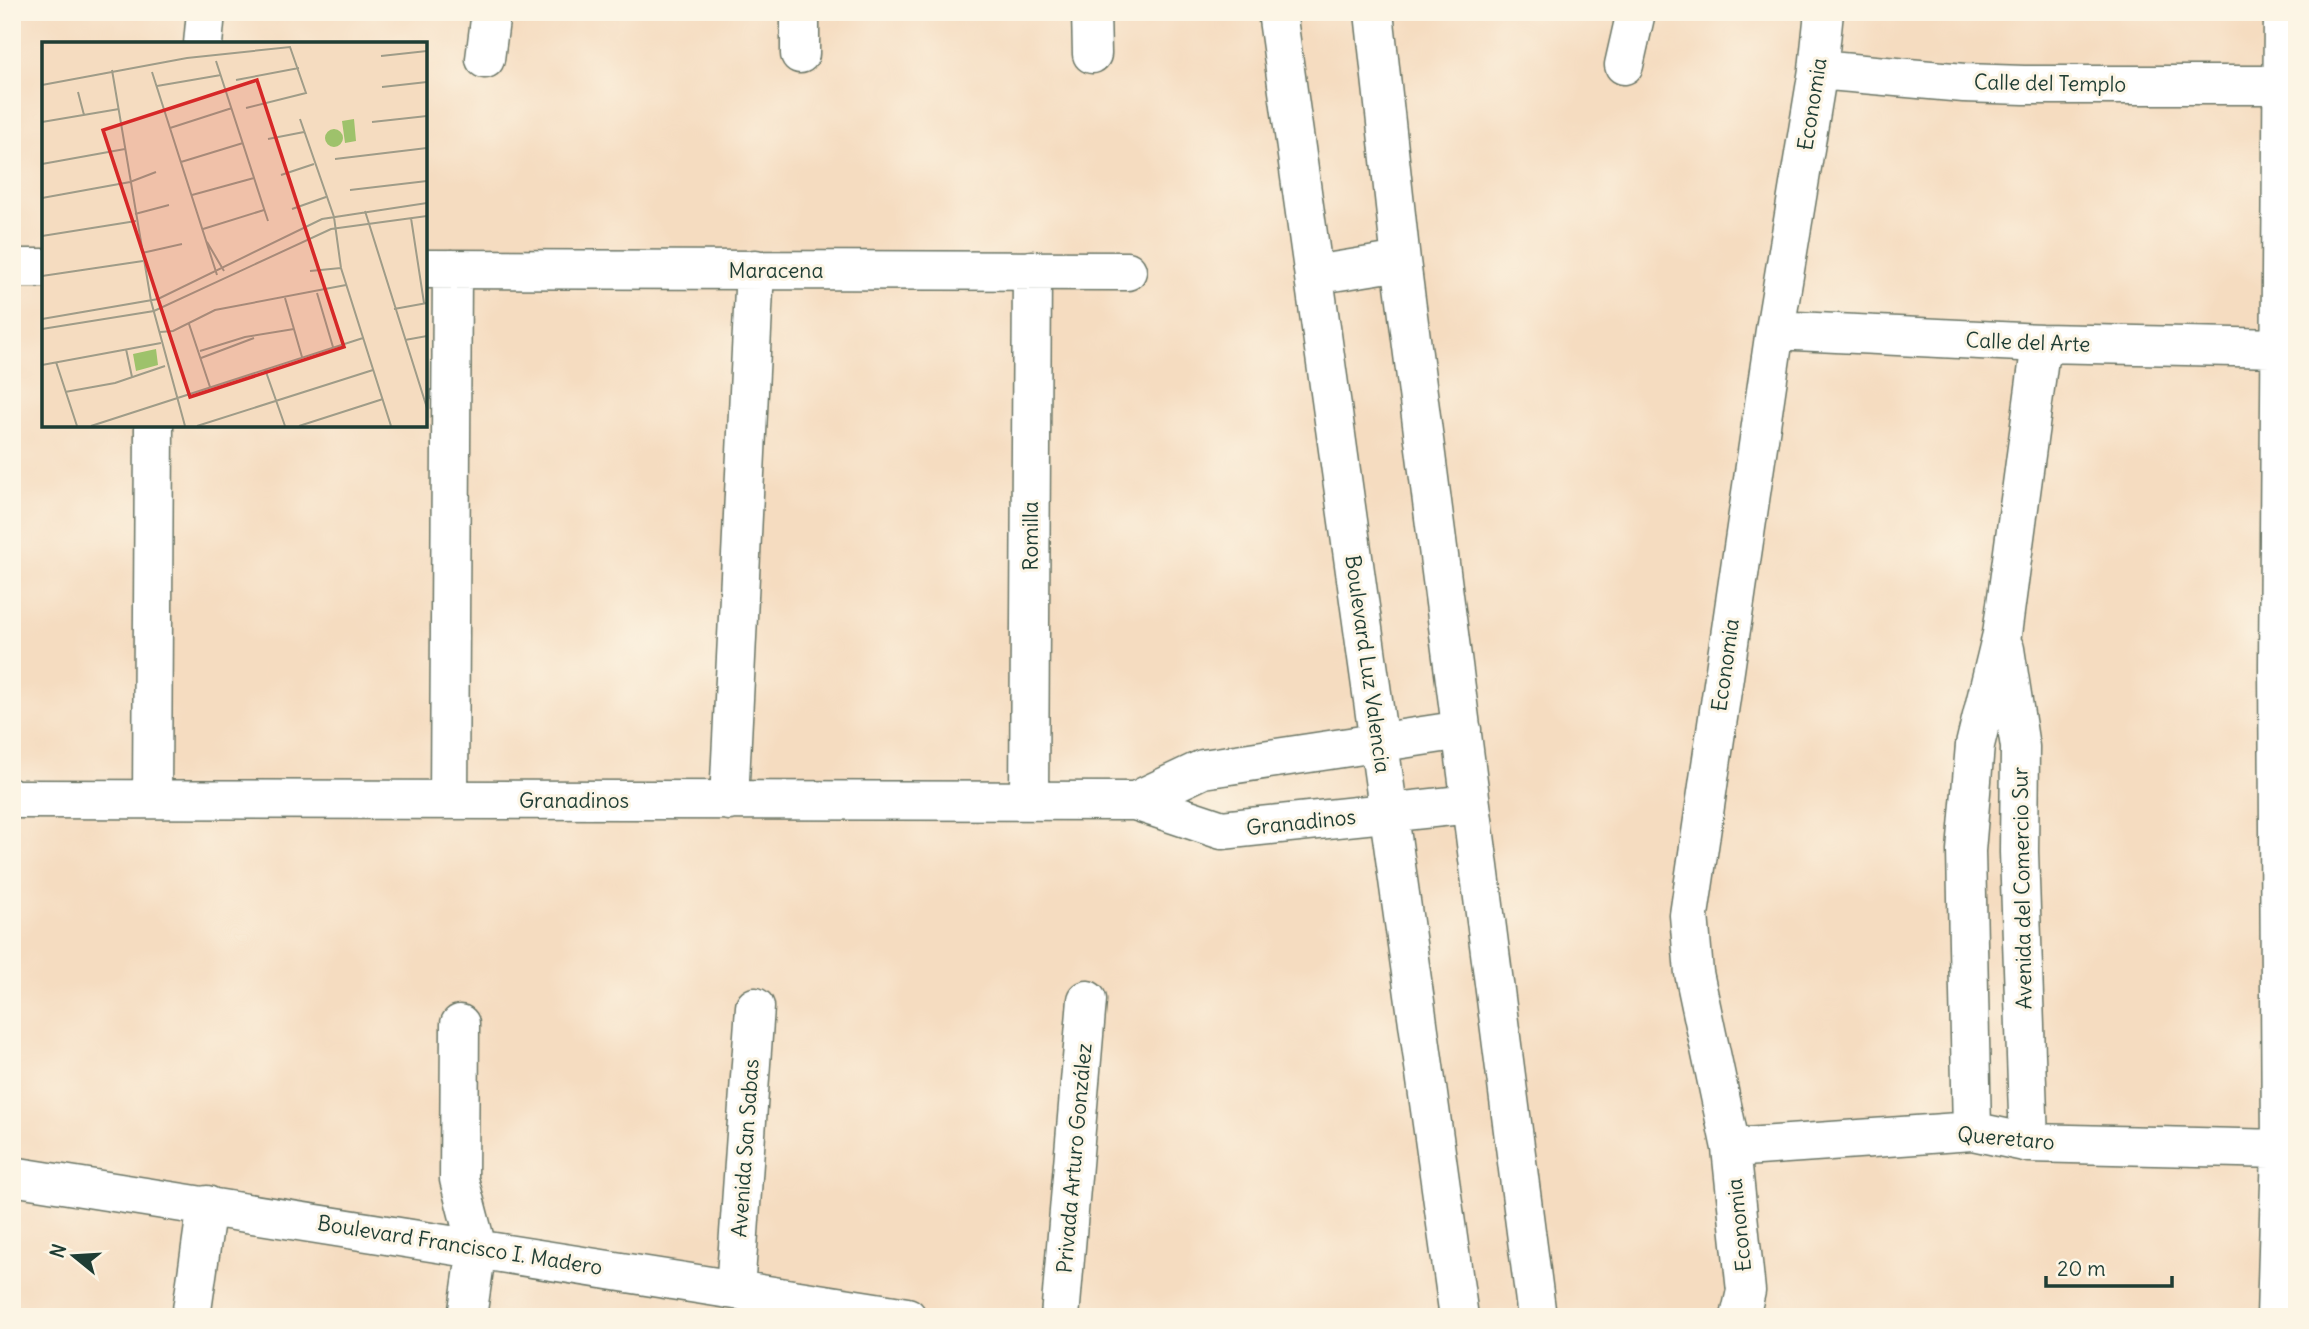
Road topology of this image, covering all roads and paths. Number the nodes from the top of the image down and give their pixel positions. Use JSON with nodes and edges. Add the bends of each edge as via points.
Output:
{"nodes":[{"id":1,"x":206,"y":12,"type":"edge"},
{"id":2,"x":491,"y":12,"type":"edge"},
{"id":3,"x":800,"y":12,"type":"edge"},
{"id":4,"x":1091,"y":12,"type":"edge"},
{"id":5,"x":1277,"y":12,"type":"edge"},
{"id":6,"x":1374,"y":12,"type":"edge"},
{"id":7,"x":1636,"y":12,"type":"edge"},
{"id":8,"x":1824,"y":12,"type":"edge"},
{"id":9,"x":2283,"y":12,"type":"edge"},
{"id":10,"x":203,"y":42,"type":"edge"},
{"id":11,"x":800,"y":54,"type":"dead end"},
{"id":12,"x":1092,"y":54,"type":"dead end"},
{"id":13,"x":485,"y":59,"type":"dead end"},
{"id":14,"x":1624,"y":65,"type":"dead end"},
{"id":15,"x":1818,"y":70,"type":"junction"},
{"id":16,"x":2282,"y":85,"type":"junction"},
{"id":17,"x":1401,"y":261,"type":"junction"},
{"id":18,"x":12,"y":268,"type":"edge"},
{"id":19,"x":42,"y":268,"type":"edge"},
{"id":20,"x":438,"y":269,"type":"edge"},
{"id":21,"x":755,"y":270,"type":"junction"},
{"id":22,"x":1032,"y":271,"type":"junction"},
{"id":23,"x":1127,"y":271,"type":"dead end"},
{"id":24,"x":1314,"y":275,"type":"junction"},
{"id":25,"x":1775,"y":330,"type":"junction"},
{"id":26,"x":2041,"y":343,"type":"junction"},
{"id":27,"x":2282,"y":348,"type":"junction"},
{"id":28,"x":155,"y":427,"type":"edge"},
{"id":29,"x":2002,"y":634,"type":"junction"},
{"id":30,"x":2287,"y":666,"type":"edge"},
{"id":31,"x":1462,"y":730,"type":"junction"},
{"id":32,"x":1379,"y":743,"type":"junction"},
{"id":33,"x":12,"y":799,"type":"edge"},
{"id":34,"x":152,"y":799,"type":"junction"},
{"id":35,"x":449,"y":800,"type":"junction"},
{"id":36,"x":729,"y":801,"type":"junction"},
{"id":37,"x":1029,"y":801,"type":"junction"},
{"id":38,"x":1135,"y":801,"type":"junction"},
{"id":39,"x":1471,"y":804,"type":"junction"},
{"id":40,"x":1389,"y":813,"type":"junction"},
{"id":41,"x":1087,"y":1000,"type":"dead end"},
{"id":42,"x":755,"y":1007,"type":"dead end"},
{"id":43,"x":460,"y":1024,"type":"dead end"},
{"id":44,"x":1972,"y":1131,"type":"junction"},
{"id":45,"x":2029,"y":1143,"type":"junction"},
{"id":46,"x":1731,"y":1148,"type":"junction"},
{"id":47,"x":2281,"y":1149,"type":"junction"},
{"id":48,"x":12,"y":1176,"type":"edge"},
{"id":49,"x":206,"y":1205,"type":"junction"},
{"id":50,"x":477,"y":1248,"type":"junction"},
{"id":51,"x":735,"y":1290,"type":"junction"},
{"id":52,"x":790,"y":1308,"type":"edge"},
{"id":53,"x":191,"y":1317,"type":"edge"},
{"id":54,"x":467,"y":1317,"type":"edge"},
{"id":55,"x":907,"y":1317,"type":"edge"},
{"id":56,"x":1060,"y":1317,"type":"edge"},
{"id":57,"x":1459,"y":1317,"type":"edge"},
{"id":58,"x":1537,"y":1317,"type":"edge"},
{"id":59,"x":1740,"y":1317,"type":"edge"},
{"id":60,"x":2276,"y":1317,"type":"edge"}],
"edges":[{"from":1,"to":10,"type":"street"},
{"from":2,"to":13,"type":"street"},
{"from":3,"to":11,"type":"street"},
{"from":4,"to":12,"type":"street"},
{"from":5,"to":24,"type":"street","name":"Boulevard Luz Valencia"},
{"from":6,"to":17,"type":"street"},
{"from":7,"to":14,"type":"street"},
{"from":8,"to":15,"type":"street","name":"Economia"},
{"from":9,"to":16,"type":"street"},
{"from":15,"to":16,"type":"street","name":"Calle del Templo","via":[[2024,85]]},
{"from":15,"to":25,"type":"street","name":"Economia"},
{"from":16,"to":27,"type":"street"},
{"from":17,"to":24,"type":"street"},
{"from":17,"to":31,"type":"street"},
{"from":18,"to":19,"type":"street"},
{"from":20,"to":21,"type":"street","name":"Maracena"},
{"from":20,"to":35,"type":"street"},
{"from":21,"to":22,"type":"street","name":"Maracena"},
{"from":21,"to":36,"type":"street"},
{"from":22,"to":23,"type":"street","name":"Maracena"},
{"from":22,"to":37,"type":"street","name":"Romilla"},
{"from":24,"to":32,"type":"street","name":"Boulevard Luz Valencia"},
{"from":25,"to":26,"type":"street","name":"Calle del Arte"},
{"from":25,"to":46,"type":"street","name":"Economia","via":[[1689,915],[1694,973]]},
{"from":26,"to":27,"type":"street","name":"Calle del Arte"},
{"from":26,"to":29,"type":"street","name":"Avenida del Comercio Sur"},
{"from":27,"to":30,"type":"street"},
{"from":28,"to":34,"type":"street"},
{"from":29,"to":44,"type":"street","name":"Avenida del Comercio Sur","via":[[1975,745],[1966,850]]},
{"from":29,"to":45,"type":"street","name":"Avenida del Comercio Sur","via":[[2020,747]]},
{"from":30,"to":47,"type":"street"},
{"from":31,"to":32,"type":"street","name":"Granadinos"},
{"from":31,"to":39,"type":"street"},
{"from":32,"to":38,"type":"street","name":"Granadinos","via":[[1203,769]]},
{"from":32,"to":40,"type":"street","name":"Boulevard Luz Valencia"},
{"from":33,"to":34,"type":"street","name":"Granadinos"},
{"from":34,"to":35,"type":"street","name":"Granadinos"},
{"from":35,"to":36,"type":"street","name":"Granadinos"},
{"from":36,"to":37,"type":"street","name":"Granadinos"},
{"from":37,"to":38,"type":"street","name":"Granadinos"},
{"from":38,"to":40,"type":"street","name":"Granadinos","via":[[1222,830]]},
{"from":39,"to":40,"type":"street","name":"Granadinos"},
{"from":39,"to":58,"type":"street"},
{"from":40,"to":57,"type":"street","name":"Boulevard Luz Valencia"},
{"from":41,"to":56,"type":"street","name":"Privada Arturo González"},
{"from":42,"to":51,"type":"street","name":"Avenida San Sabas"},
{"from":43,"to":50,"type":"street","via":[[459,1179]]},
{"from":44,"to":45,"type":"street","name":"Queretaro"},
{"from":44,"to":46,"type":"street","name":"Queretaro"},
{"from":45,"to":47,"type":"street","name":"Queretaro"},
{"from":46,"to":59,"type":"street","name":"Economia","via":[[1746,1291]]},
{"from":47,"to":60,"type":"street"},
{"from":48,"to":49,"type":"street","name":"Boulevard Francisco I. Madero"},
{"from":49,"to":50,"type":"street","name":"Boulevard Francisco I. Madero"},
{"from":49,"to":53,"type":"street"},
{"from":50,"to":51,"type":"street","name":"Boulevard Francisco I. Madero"},
{"from":50,"to":54,"type":"street"},
{"from":51,"to":52,"type":"street","name":"Boulevard Francisco I. Madero"},
{"from":52,"to":55,"type":"street","name":"Boulevard Francisco I. Madero"}]}
